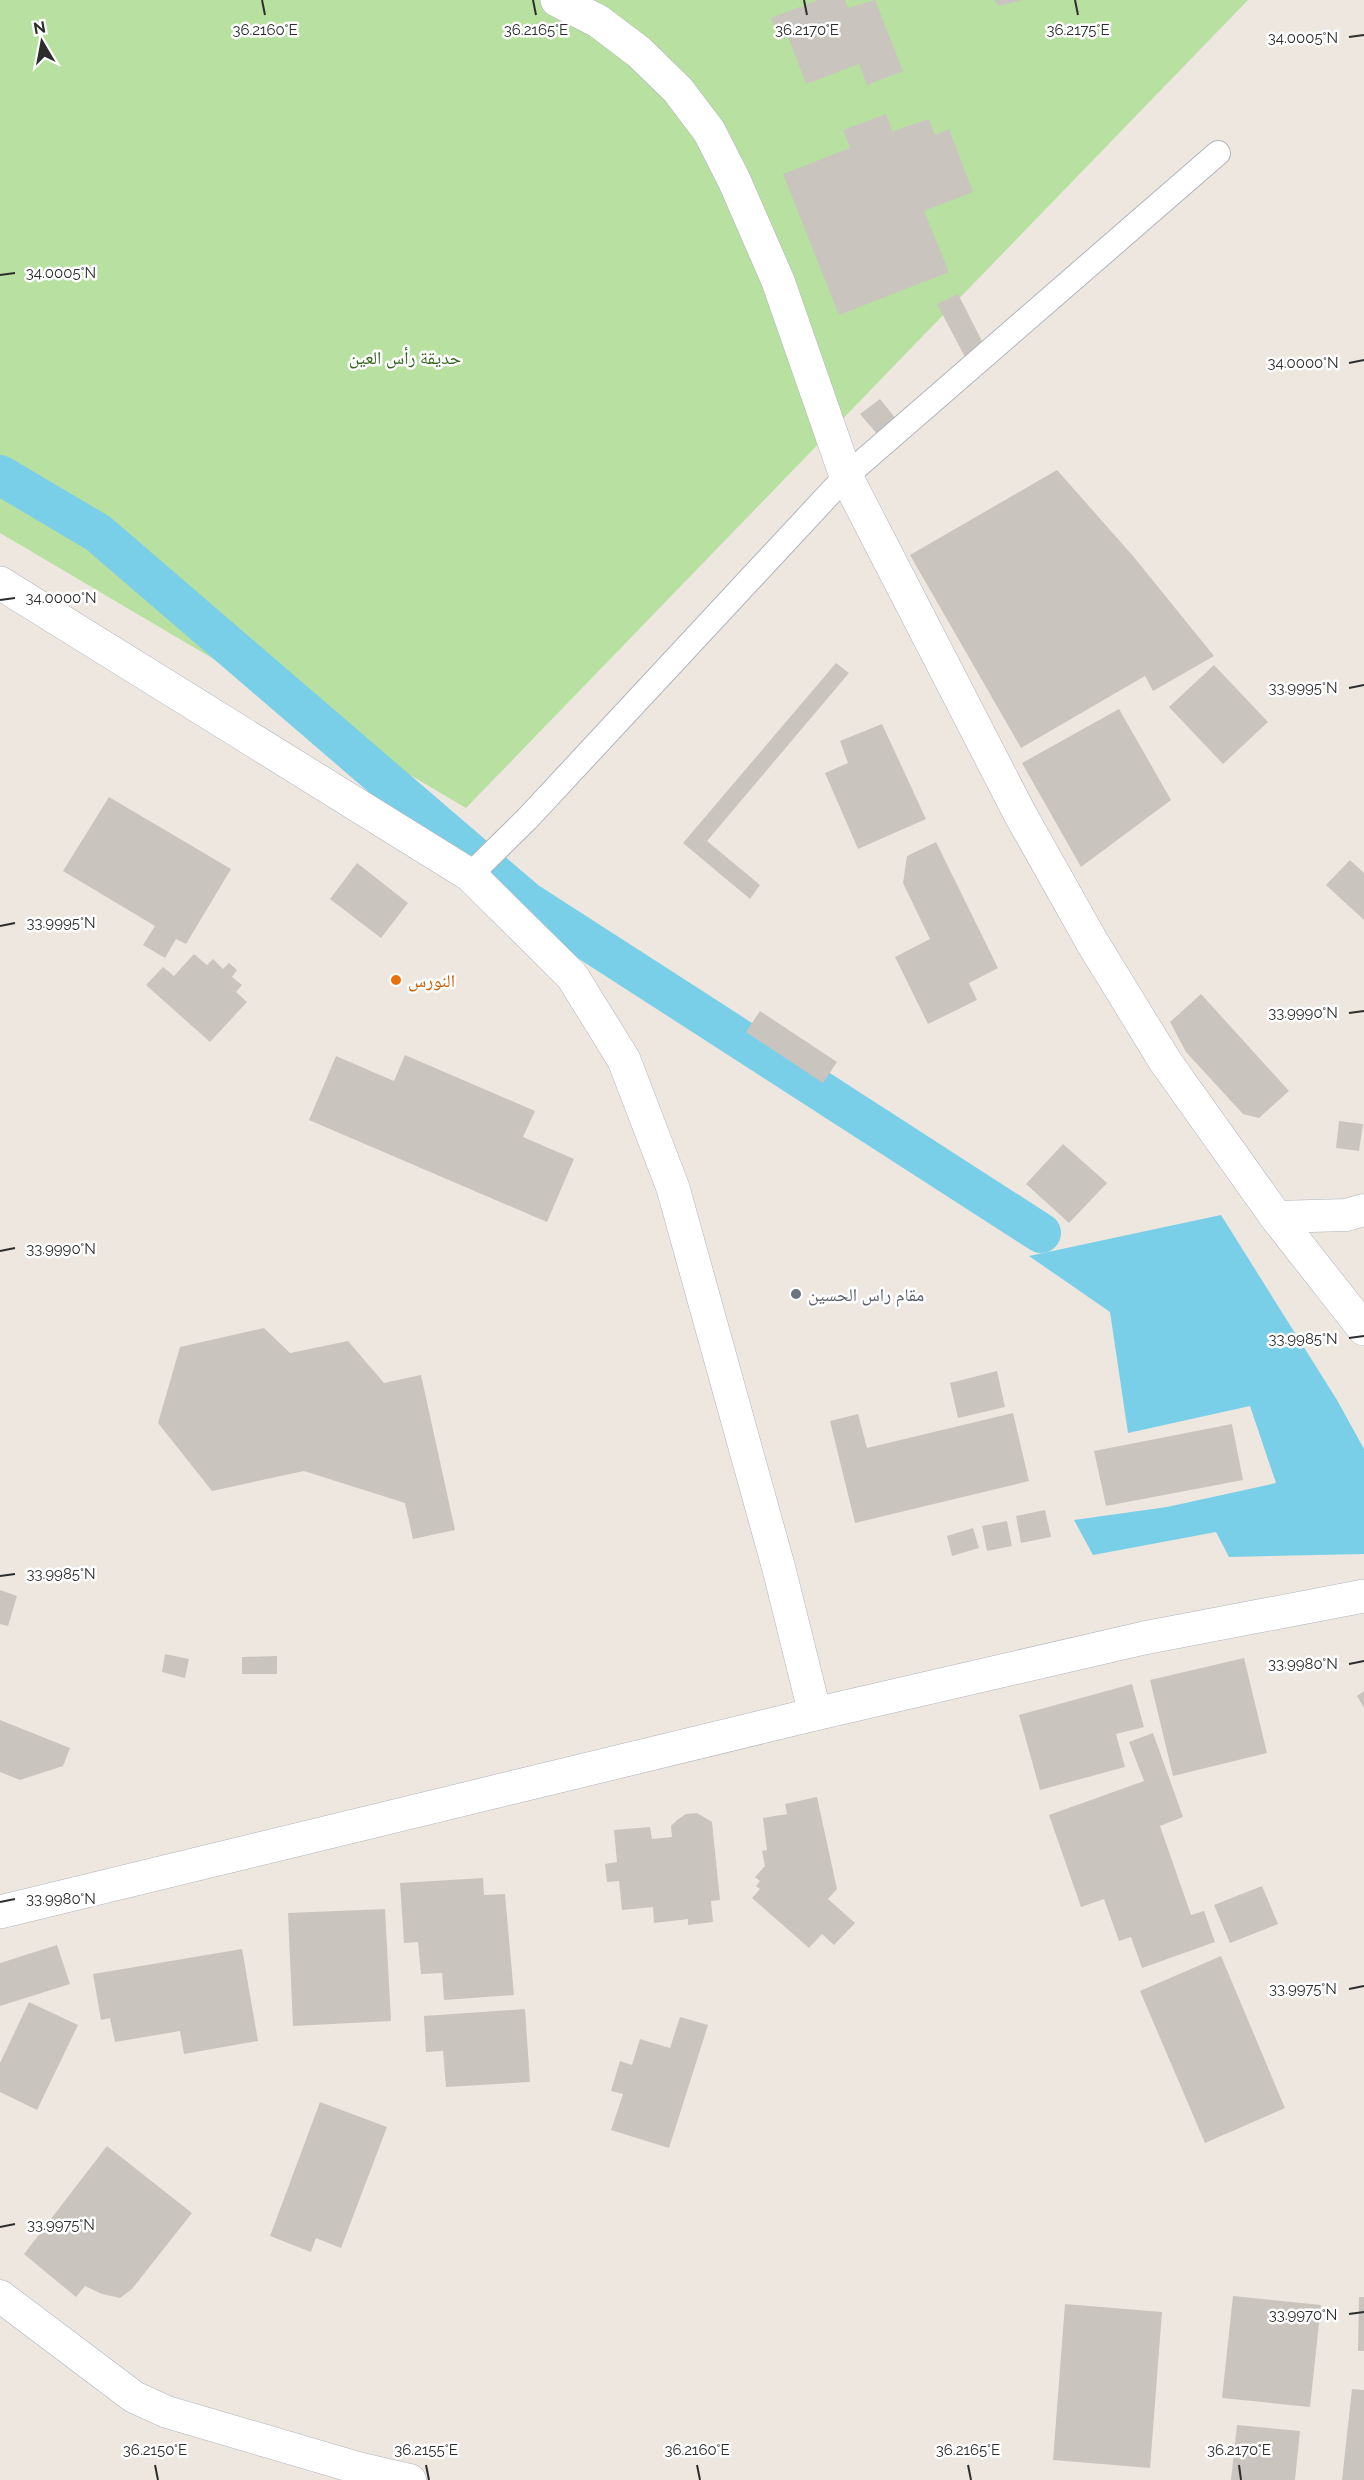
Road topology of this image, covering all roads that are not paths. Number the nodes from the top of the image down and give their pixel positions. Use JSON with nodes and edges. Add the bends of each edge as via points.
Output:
{"nodes":[{"id":1,"x":557,"y":0,"type":"edge"},
{"id":2,"x":1218,"y":153,"type":"dead end"},
{"id":3,"x":846,"y":476,"type":"junction"},
{"id":4,"x":0,"y":583,"type":"edge"},
{"id":5,"x":470,"y":876,"type":"junction"},
{"id":6,"x":1364,"y":1210,"type":"edge"},
{"id":7,"x":1276,"y":1217,"type":"junction"},
{"id":8,"x":1364,"y":1329,"type":"edge"},
{"id":9,"x":1364,"y":1596,"type":"edge"},
{"id":10,"x":815,"y":1714,"type":"junction"},
{"id":11,"x":0,"y":1912,"type":"edge"},
{"id":12,"x":0,"y":2296,"type":"edge"},
{"id":13,"x":410,"y":2480,"type":"edge"}],
"edges":[{"from":1,"to":3,"type":"street","via":[[598,21],[639,52],[678,90],[709,131],[735,180],[778,281]]},
{"from":2,"to":3,"type":"street"},
{"from":3,"to":5,"type":"street"},
{"from":3,"to":7,"type":"street","via":[[1019,812],[1092,942],[1165,1061]]},
{"from":4,"to":5,"type":"street"},
{"from":5,"to":10,"type":"street","via":[[572,976],[624,1060],[673,1188],[779,1569]]},
{"from":6,"to":7,"type":"street","via":[[1346,1215]]},
{"from":7,"to":8,"type":"street"},
{"from":9,"to":10,"type":"street","via":[[1144,1638]]},
{"from":10,"to":11,"type":"street"},
{"from":12,"to":13,"type":"street","via":[[134,2397],[167,2412]]}]}
